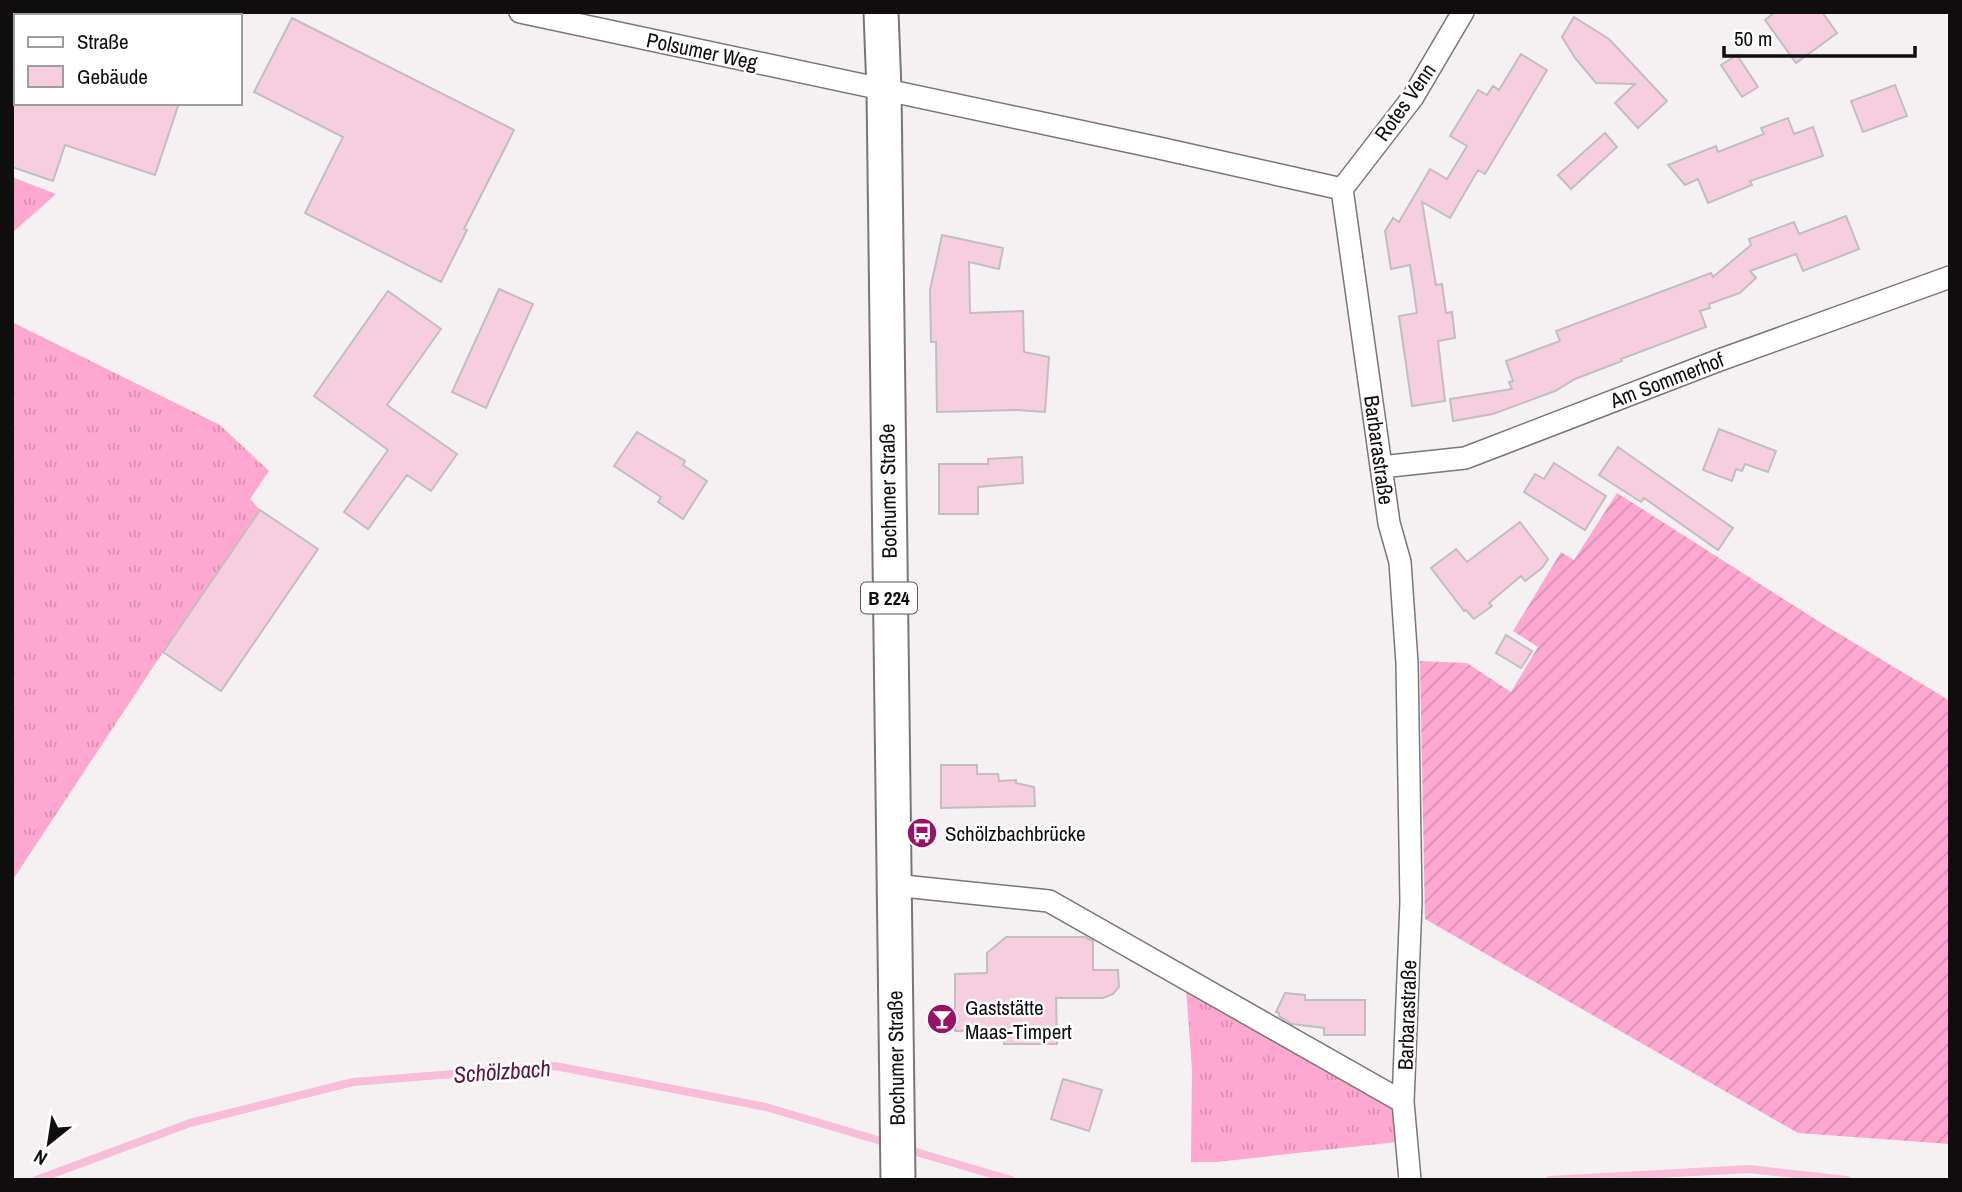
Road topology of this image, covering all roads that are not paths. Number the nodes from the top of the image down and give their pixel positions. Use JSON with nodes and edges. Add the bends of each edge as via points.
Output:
{"nodes":[{"id":1,"x":520,"y":12,"type":"edge"},
{"id":2,"x":881,"y":12,"type":"edge"},
{"id":3,"x":1463,"y":12,"type":"edge"},
{"id":4,"x":884,"y":90,"type":"junction"},
{"id":5,"x":1342,"y":189,"type":"junction"},
{"id":6,"x":1950,"y":276,"type":"edge"},
{"id":7,"x":1381,"y":467,"type":"junction"},
{"id":8,"x":893,"y":885,"type":"junction"},
{"id":9,"x":1403,"y":1102,"type":"junction"},
{"id":10,"x":898,"y":1180,"type":"edge"},
{"id":11,"x":1410,"y":1180,"type":"edge"}],
"edges":[{"from":1,"to":4,"type":"street","name":"Polsumer Weg"},
{"from":2,"to":4,"type":"main road","name":"Bochumer Straße","number":"B 224"},
{"from":3,"to":5,"type":"street","name":"Rotes Venn","via":[[1413,97]]},
{"from":4,"to":5,"type":"street"},
{"from":4,"to":8,"type":"main road","name":"Bochumer Straße","number":"B 224"},
{"from":5,"to":7,"type":"street","name":"Barbarastraße"},
{"from":6,"to":7,"type":"street","name":"Am Sommerhof","via":[[1465,458]]},
{"from":7,"to":9,"type":"street","name":"Barbarastraße","via":[[1400,562],[1407,663],[1411,902]]},
{"from":8,"to":9,"type":"street","via":[[1049,901]]},
{"from":8,"to":10,"type":"main road","name":"Bochumer Straße","number":"B 224"},
{"from":9,"to":11,"type":"street","name":"Barbarastraße"}]}
